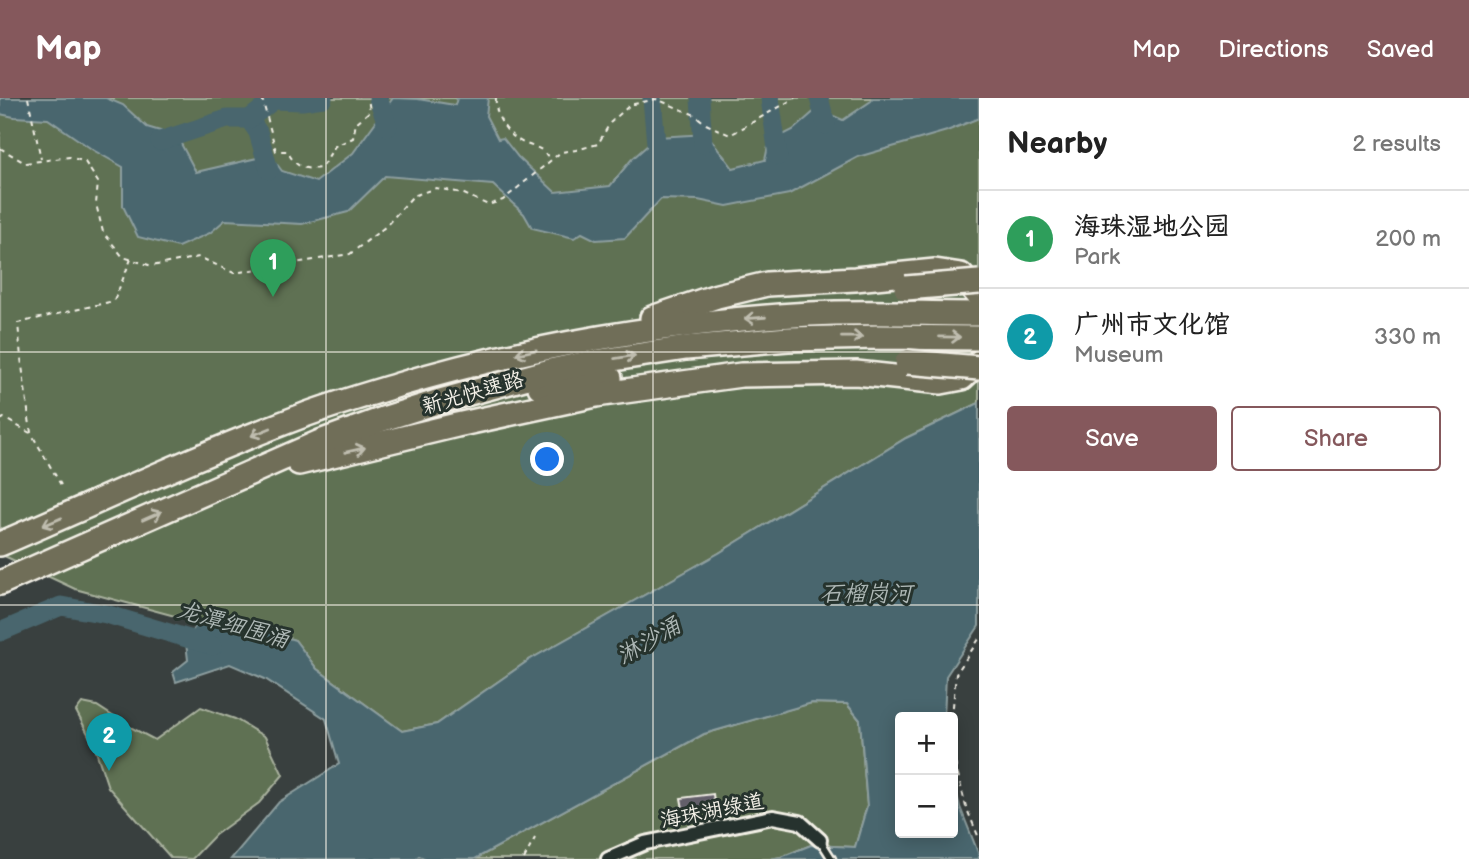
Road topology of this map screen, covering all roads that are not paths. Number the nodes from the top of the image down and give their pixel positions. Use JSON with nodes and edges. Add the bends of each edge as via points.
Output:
{"nodes":[{"id":1,"x":979,"y":282,"type":"edge"},
{"id":2,"x":979,"y":296,"type":"edge"},
{"id":3,"x":979,"y":314,"type":"edge"},
{"id":4,"x":979,"y":338,"type":"edge"},
{"id":5,"x":593,"y":339,"type":"junction"},
{"id":6,"x":979,"y":362,"type":"edge"},
{"id":7,"x":979,"y":368,"type":"edge"},
{"id":8,"x":440,"y":401,"type":"junction"},
{"id":9,"x":241,"y":476,"type":"junction"},
{"id":10,"x":0,"y":544,"type":"edge"},
{"id":11,"x":0,"y":583,"type":"edge"},
{"id":12,"x":820,"y":840,"type":"joint"},
{"id":13,"x":608,"y":859,"type":"edge"},
{"id":14,"x":832,"y":859,"type":"edge"}],
"edges":[{"from":1,"to":5,"type":"highway","bridge":true,"via":[[755,298]]},
{"from":2,"to":5,"type":"highway","via":[[961,275],[934,271],[767,284],[717,296]]},
{"from":3,"to":5,"type":"highway","name":"新光快速路","one_way":true,"via":[[751,318]]},
{"from":8,"to":4,"type":"highway","name":"新光快速路","one_way":true,"via":[[588,363],[686,348],[788,339]]},
{"from":5,"to":10,"type":"highway","name":"新光快速路","one_way":true,"via":[[465,366],[349,400],[249,437]]},
{"from":9,"to":6,"type":"highway","one_way":true,"via":[[596,395],[741,375],[856,373],[941,382],[962,378]]},
{"from":7,"to":8,"type":"highway","bridge":true,"via":[[820,359],[730,364]]},
{"from":8,"to":9,"type":"highway","name":"新光快速路","via":[[320,442]]},
{"from":11,"to":9,"type":"highway","name":"新光快速路","one_way":true},
{"from":12,"to":13,"type":"street","name":"海珠湖绿道","via":[[800,822],[773,817],[645,843]]},
{"from":12,"to":14,"type":"lane"}]}
